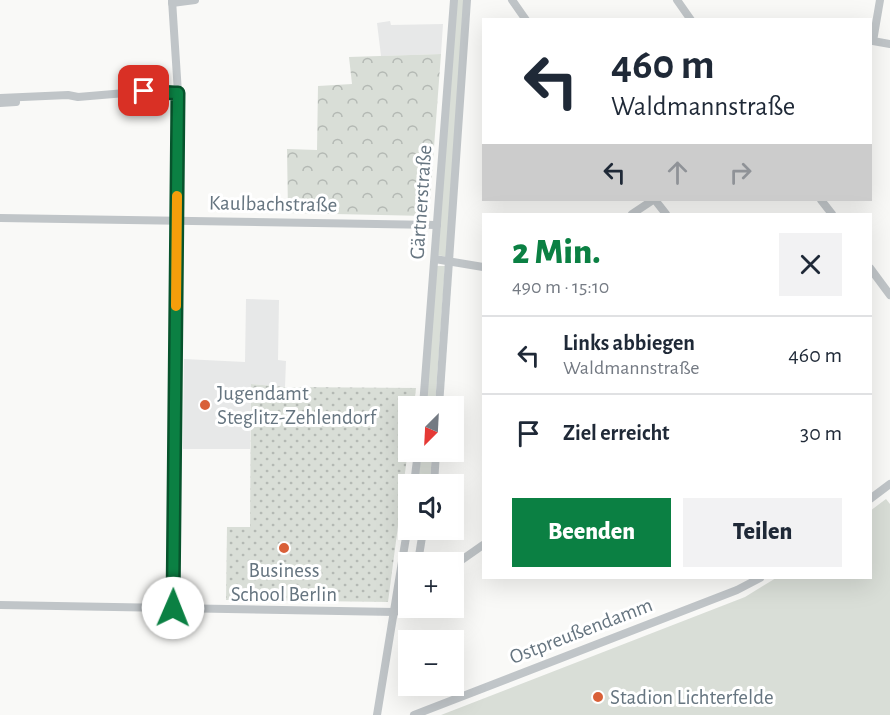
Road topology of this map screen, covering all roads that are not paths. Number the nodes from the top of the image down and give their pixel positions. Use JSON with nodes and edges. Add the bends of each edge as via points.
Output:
{"nodes":[{"id":1,"x":195,"y":0,"type":"edge"},
{"id":2,"x":454,"y":0,"type":"edge"},
{"id":3,"x":467,"y":0,"type":"edge"},
{"id":4,"x":512,"y":0,"type":"edge"},
{"id":5,"x":677,"y":0,"type":"edge"},
{"id":6,"x":880,"y":0,"type":"edge"},
{"id":7,"x":172,"y":1,"type":"edge"},
{"id":8,"x":525,"y":18,"type":"edge"},
{"id":9,"x":690,"y":18,"type":"edge"},
{"id":10,"x":872,"y":42,"type":"edge"},
{"id":11,"x":890,"y":44,"type":"edge"},
{"id":12,"x":178,"y":93,"type":"junction"},
{"id":13,"x":0,"y":98,"type":"edge"},
{"id":14,"x":57,"y":98,"type":"junction"},
{"id":15,"x":0,"y":103,"type":"edge"},
{"id":16,"x":652,"y":201,"type":"edge"},
{"id":17,"x":655,"y":201,"type":"edge"},
{"id":18,"x":822,"y":201,"type":"edge"},
{"id":19,"x":634,"y":213,"type":"edge"},
{"id":20,"x":665,"y":213,"type":"edge"},
{"id":21,"x":831,"y":213,"type":"edge"},
{"id":22,"x":0,"y":218,"type":"edge"},
{"id":23,"x":176,"y":221,"type":"junction"},
{"id":24,"x":437,"y":225,"type":"junction"},
{"id":25,"x":435,"y":259,"type":"junction"},
{"id":26,"x":450,"y":261,"type":"junction"},
{"id":27,"x":482,"y":267,"type":"edge"},
{"id":28,"x":872,"y":271,"type":"edge"},
{"id":29,"x":890,"y":295,"type":"edge"},
{"id":30,"x":424,"y":396,"type":"edge"},
{"id":31,"x":440,"y":396,"type":"edge"},
{"id":32,"x":890,"y":484,"type":"edge"},
{"id":33,"x":872,"y":498,"type":"edge"},
{"id":34,"x":482,"y":546,"type":"edge"},
{"id":35,"x":464,"y":558,"type":"edge"},
{"id":36,"x":757,"y":579,"type":"edge"},
{"id":37,"x":398,"y":600,"type":"edge"},
{"id":38,"x":0,"y":605,"type":"edge"},
{"id":39,"x":173,"y":608,"type":"junction"},
{"id":40,"x":395,"y":612,"type":"junction"},
{"id":41,"x":376,"y":715,"type":"edge"},
{"id":42,"x":414,"y":715,"type":"edge"}],
"edges":[{"from":1,"to":7,"type":"street"},
{"from":2,"to":24,"type":"street","name":"Gärtnerstraße"},
{"from":3,"to":26,"type":"street","name":"Gärtnerstraße"},
{"from":4,"to":8,"type":"street"},
{"from":5,"to":9,"type":"street"},
{"from":6,"to":10,"type":"street"},
{"from":7,"to":12,"type":"street"},
{"from":10,"to":11,"type":"street"},
{"from":12,"to":14,"type":"street","via":[[161,90]]},
{"from":12,"to":23,"type":"street"},
{"from":13,"to":14,"type":"street"},
{"from":14,"to":15,"type":"street"},
{"from":16,"to":19,"type":"street"},
{"from":17,"to":20,"type":"street"},
{"from":18,"to":21,"type":"street"},
{"from":22,"to":23,"type":"street","name":"Kaulbachstraße"},
{"from":23,"to":24,"type":"street","name":"Kaulbachstraße"},
{"from":23,"to":39,"type":"street"},
{"from":24,"to":25,"type":"street","name":"Gärtnerstraße"},
{"from":25,"to":26,"type":"street"},
{"from":25,"to":30,"type":"street","name":"Gärtnerstraße"},
{"from":26,"to":27,"type":"street"},
{"from":26,"to":31,"type":"street","name":"Gärtnerstraße"},
{"from":28,"to":29,"type":"street"},
{"from":32,"to":33,"type":"street"},
{"from":34,"to":35,"type":"street"},
{"from":36,"to":42,"type":"street","name":"Ostpreußendamm"},
{"from":37,"to":40,"type":"street"},
{"from":38,"to":39,"type":"street"},
{"from":39,"to":40,"type":"street"},
{"from":40,"to":41,"type":"street"}]}
